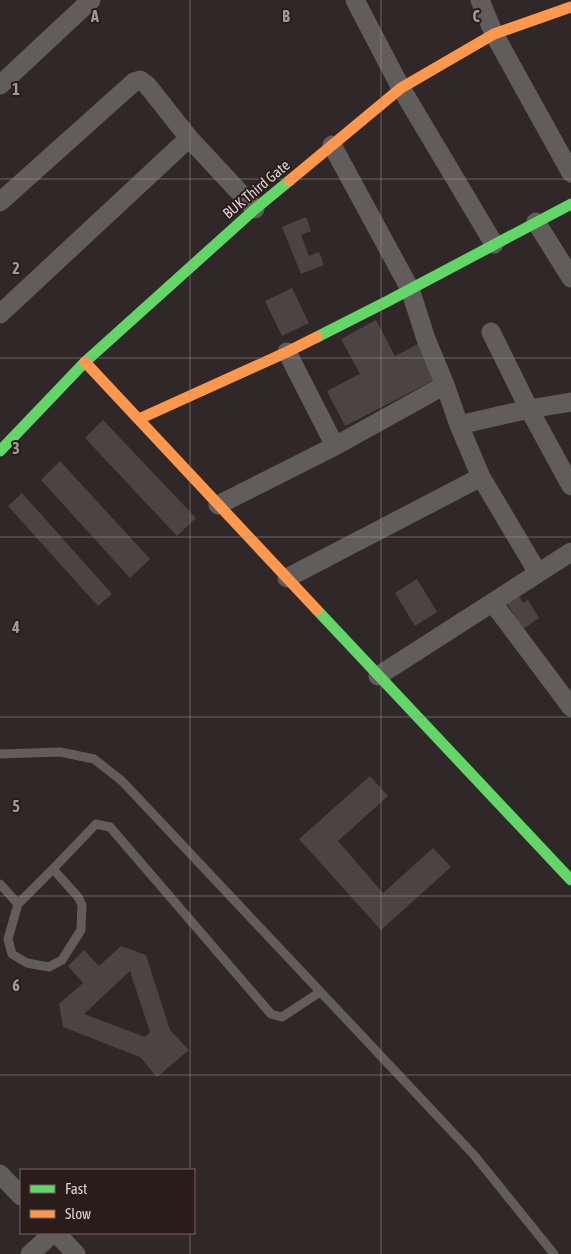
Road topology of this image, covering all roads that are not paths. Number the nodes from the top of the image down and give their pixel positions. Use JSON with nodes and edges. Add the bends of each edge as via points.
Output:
{"nodes":[{"id":1,"x":91,"y":0,"type":"edge"},
{"id":2,"x":355,"y":0,"type":"edge"},
{"id":3,"x":480,"y":0,"type":"edge"},
{"id":4,"x":571,"y":7,"type":"edge"},
{"id":5,"x":494,"y":34,"type":"junction"},
{"id":6,"x":0,"y":85,"type":"edge"},
{"id":7,"x":401,"y":88,"type":"junction"},
{"id":8,"x":189,"y":138,"type":"junction"},
{"id":9,"x":332,"y":145,"type":"junction"},
{"id":10,"x":571,"y":173,"type":"edge"},
{"id":11,"x":0,"y":202,"type":"edge"},
{"id":12,"x":571,"y":204,"type":"edge"},
{"id":13,"x":255,"y":209,"type":"junction"},
{"id":14,"x":536,"y":222,"type":"junction"},
{"id":15,"x":494,"y":244,"type":"junction"},
{"id":16,"x":571,"y":278,"type":"edge"},
{"id":17,"x":410,"y":289,"type":"junction"},
{"id":18,"x":0,"y":314,"type":"edge"},
{"id":19,"x":491,"y":332,"type":"dead end"},
{"id":20,"x":288,"y":352,"type":"junction"},
{"id":21,"x":85,"y":362,"type":"junction"},
{"id":22,"x":445,"y":385,"type":"junction"},
{"id":23,"x":571,"y":402,"type":"edge"},
{"id":24,"x":529,"y":409,"type":"junction"},
{"id":25,"x":139,"y":419,"type":"junction"},
{"id":26,"x":459,"y":425,"type":"junction"},
{"id":27,"x":335,"y":446,"type":"junction"},
{"id":28,"x":0,"y":450,"type":"edge"},
{"id":29,"x":481,"y":477,"type":"junction"},
{"id":30,"x":571,"y":486,"type":"edge"},
{"id":31,"x":218,"y":505,"type":"junction"},
{"id":32,"x":570,"y":554,"type":"edge"},
{"id":33,"x":538,"y":573,"type":"junction"},
{"id":34,"x":287,"y":578,"type":"junction"},
{"id":35,"x":493,"y":603,"type":"junction"},
{"id":36,"x":378,"y":676,"type":"junction"},
{"id":37,"x":571,"y":707,"type":"edge"},
{"id":38,"x":0,"y":754,"type":"edge"},
{"id":39,"x":54,"y":869,"type":"junction"},
{"id":40,"x":568,"y":872,"type":"edge"},
{"id":41,"x":0,"y":884,"type":"edge"},
{"id":42,"x":18,"y":904,"type":"junction"},
{"id":43,"x":320,"y":992,"type":"junction"},
{"id":44,"x":0,"y":1174,"type":"edge"},
{"id":45,"x":20,"y":1195,"type":"edge"},
{"id":46,"x":53,"y":1234,"type":"edge"},
{"id":47,"x":55,"y":1234,"type":"edge"},
{"id":48,"x":30,"y":1254,"type":"edge"},
{"id":49,"x":76,"y":1254,"type":"edge"},
{"id":50,"x":554,"y":1254,"type":"edge"}],
"edges":[{"from":1,"to":6,"type":"street"},
{"from":2,"to":7,"type":"street"},
{"from":3,"to":5,"type":"street"},
{"from":4,"to":5,"type":"street","name":"BUK Third Gate"},
{"from":5,"to":7,"type":"street","name":"BUK Third Gate"},
{"from":5,"to":10,"type":"street"},
{"from":7,"to":9,"type":"street","name":"BUK Third Gate"},
{"from":7,"to":15,"type":"street"},
{"from":8,"to":11,"type":"street","via":[[146,85],[140,80],[134,82]]},
{"from":8,"to":13,"type":"street"},
{"from":8,"to":18,"type":"street"},
{"from":9,"to":13,"type":"street","name":"BUK Third Gate"},
{"from":9,"to":17,"type":"street"},
{"from":12,"to":14,"type":"street"},
{"from":13,"to":21,"type":"street","name":"BUK Third Gate"},
{"from":14,"to":15,"type":"street"},
{"from":14,"to":16,"type":"street"},
{"from":15,"to":17,"type":"street"},
{"from":17,"to":20,"type":"street"},
{"from":17,"to":22,"type":"street"},
{"from":19,"to":24,"type":"street"},
{"from":20,"to":25,"type":"street"},
{"from":20,"to":27,"type":"street"},
{"from":21,"to":25,"type":"street"},
{"from":21,"to":28,"type":"street","name":"BUK Third Gate"},
{"from":22,"to":26,"type":"street"},
{"from":22,"to":27,"type":"street"},
{"from":23,"to":24,"type":"street"},
{"from":24,"to":26,"type":"street"},
{"from":24,"to":30,"type":"street"},
{"from":25,"to":31,"type":"street"},
{"from":26,"to":29,"type":"street"},
{"from":27,"to":31,"type":"street"},
{"from":29,"to":33,"type":"street"},
{"from":29,"to":34,"type":"street"},
{"from":31,"to":34,"type":"street"},
{"from":32,"to":33,"type":"street"},
{"from":33,"to":35,"type":"street"},
{"from":34,"to":36,"type":"street"},
{"from":35,"to":36,"type":"street"},
{"from":35,"to":37,"type":"street"},
{"from":36,"to":40,"type":"street"},
{"from":38,"to":43,"type":"lane","via":[[60,752],[94,759],[122,782]]},
{"from":39,"to":42,"type":"lane"},
{"from":39,"to":42,"type":"lane","via":[[82,905],[81,930],[62,960],[50,967],[27,963],[12,954],[8,939]]},
{"from":39,"to":43,"type":"lane","via":[[96,824],[110,827],[271,1014],[282,1017]]},
{"from":41,"to":42,"type":"lane"},
{"from":43,"to":50,"type":"lane","via":[[474,1155]]},
{"from":44,"to":45,"type":"street"},
{"from":46,"to":48,"type":"street"},
{"from":47,"to":49,"type":"street"}]}
